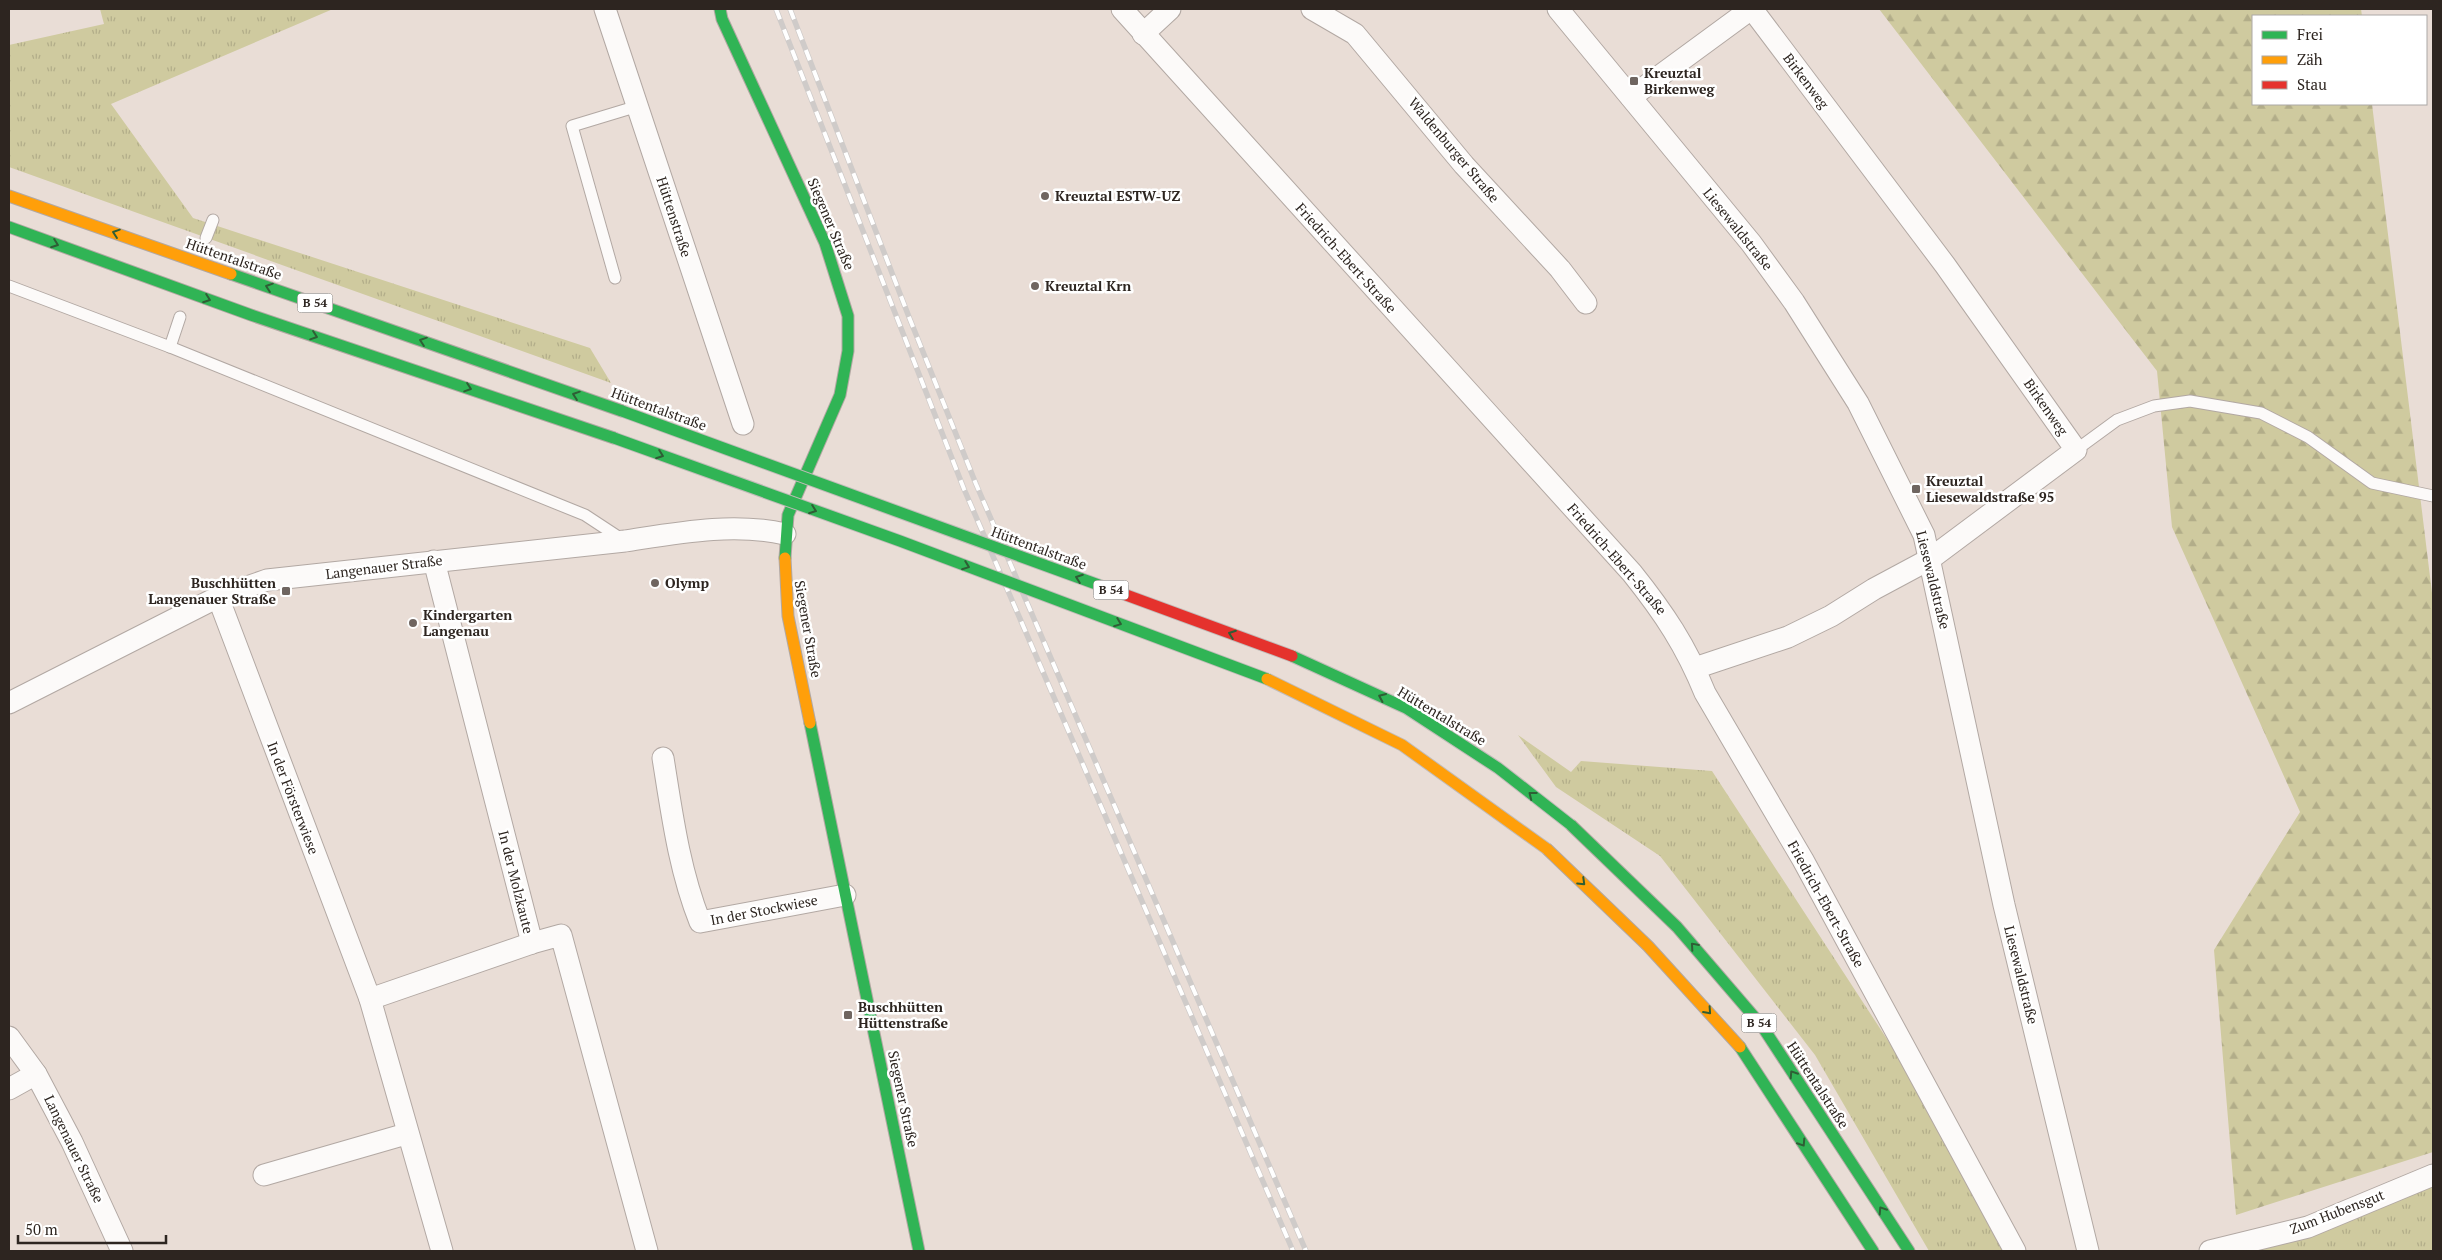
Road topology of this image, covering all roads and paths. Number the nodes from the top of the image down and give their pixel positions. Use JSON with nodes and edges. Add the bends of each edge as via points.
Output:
{"nodes":[{"id":1,"x":605,"y":9,"type":"edge"},
{"id":2,"x":720,"y":9,"type":"edge"},
{"id":3,"x":1122,"y":9,"type":"edge"},
{"id":4,"x":1170,"y":9,"type":"edge"},
{"id":5,"x":1312,"y":9,"type":"edge"},
{"id":6,"x":1558,"y":9,"type":"edge"},
{"id":7,"x":1751,"y":9,"type":"edge"},
{"id":8,"x":1143,"y":34,"type":"junction"},
{"id":9,"x":1631,"y":97,"type":"junction"},
{"id":10,"x":638,"y":106,"type":"junction"},
{"id":11,"x":9,"y":196,"type":"edge"},
{"id":12,"x":213,"y":220,"type":"dead end"},
{"id":13,"x":9,"y":227,"type":"edge"},
{"id":14,"x":206,"y":238,"type":"dead end"},
{"id":15,"x":615,"y":278,"type":"dead end"},
{"id":16,"x":9,"y":286,"type":"edge"},
{"id":17,"x":1586,"y":303,"type":"dead end"},
{"id":18,"x":180,"y":318,"type":"dead end"},
{"id":19,"x":170,"y":347,"type":"junction"},
{"id":20,"x":743,"y":424,"type":"dead end"},
{"id":21,"x":2076,"y":450,"type":"junction"},
{"id":22,"x":2433,"y":496,"type":"edge"},
{"id":23,"x":785,"y":534,"type":"junction"},
{"id":24,"x":625,"y":541,"type":"junction"},
{"id":25,"x":1930,"y":559,"type":"junction"},
{"id":26,"x":434,"y":561,"type":"junction"},
{"id":27,"x":218,"y":597,"type":"junction"},
{"id":28,"x":1695,"y":668,"type":"junction"},
{"id":29,"x":9,"y":703,"type":"edge"},
{"id":30,"x":663,"y":758,"type":"dead end"},
{"id":31,"x":845,"y":895,"type":"junction"},
{"id":32,"x":532,"y":943,"type":"junction"},
{"id":33,"x":370,"y":999,"type":"junction"},
{"id":34,"x":9,"y":1037,"type":"edge"},
{"id":35,"x":36,"y":1074,"type":"junction"},
{"id":36,"x":9,"y":1089,"type":"edge"},
{"id":37,"x":406,"y":1134,"type":"junction"},
{"id":38,"x":264,"y":1175,"type":"dead end"},
{"id":39,"x":2433,"y":1175,"type":"edge"},
{"id":40,"x":122,"y":1251,"type":"edge"},
{"id":41,"x":442,"y":1251,"type":"edge"},
{"id":42,"x":647,"y":1251,"type":"edge"},
{"id":43,"x":919,"y":1251,"type":"edge"},
{"id":44,"x":1873,"y":1251,"type":"edge"},
{"id":45,"x":1909,"y":1251,"type":"edge"},
{"id":46,"x":2015,"y":1251,"type":"edge"},
{"id":47,"x":2088,"y":1251,"type":"edge"},
{"id":48,"x":2210,"y":1251,"type":"edge"}],
"edges":[{"from":1,"to":10,"type":"street","name":"Hüttenstraße"},
{"from":2,"to":23,"type":"main road","name":"Siegener Straße","via":[[825,242],[848,316],[848,351],[840,395],[795,497]]},
{"from":3,"to":8,"type":"street","name":"Friedrich-Ebert-Straße"},
{"from":4,"to":8,"type":"street"},
{"from":5,"to":17,"type":"street","name":"Waldenburger Straße","via":[[1355,34],[1464,165]]},
{"from":6,"to":9,"type":"street","name":"Liesewaldstraße"},
{"from":7,"to":9,"type":"street","name":"Birkenweg"},
{"from":7,"to":21,"type":"street","name":"Birkenweg","via":[[1945,265]]},
{"from":8,"to":28,"type":"street","name":"Friedrich-Ebert-Straße","via":[[1632,574],[1665,614]]},
{"from":9,"to":25,"type":"street","name":"Liesewaldstraße","via":[[1751,243],[1794,302],[1858,403],[1924,535]]},
{"from":10,"to":15,"type":"lane","via":[[572,126]]},
{"from":10,"to":20,"type":"street","name":"Hüttenstraße"},
{"from":45,"to":11,"type":"main road","name":"Hüttentalstraße","number":"B 54","one_way":true,"bridge":true,"via":[[1762,1026],[1677,927],[1571,825],[1498,768],[1406,708],[1285,653],[622,411]]},
{"from":12,"to":14,"type":"lane"},
{"from":13,"to":44,"type":"main road","number":"B 54","one_way":true,"bridge":true,"via":[[251,315],[614,438],[900,541],[1284,686],[1402,745],[1547,848],[1648,946],[1738,1044]]},
{"from":16,"to":19,"type":"lane"},
{"from":18,"to":19,"type":"lane"},
{"from":19,"to":24,"type":"lane","via":[[585,515]]},
{"from":21,"to":22,"type":"lane","via":[[2117,420],[2154,406],[2190,401],[2261,413],[2308,437],[2372,483]]},
{"from":21,"to":25,"type":"street","name":"Birkenweg"},
{"from":23,"to":24,"type":"street","name":"Langenauer Straße","via":[[762,528],[739,529]]},
{"from":23,"to":31,"type":"main road","name":"Siegener Straße","via":[[788,616]]},
{"from":24,"to":26,"type":"street","name":"Langenauer Straße"},
{"from":25,"to":28,"type":"street","name":"Birkenweg","via":[[1811,627]]},
{"from":25,"to":47,"type":"street","name":"Liesewaldstraße","via":[[2004,905]]},
{"from":26,"to":27,"type":"street","name":"Langenauer Straße","via":[[267,580]]},
{"from":26,"to":32,"type":"street","name":"In der Molzkaute"},
{"from":27,"to":29,"type":"street","name":"Langenauer Straße"},
{"from":27,"to":33,"type":"street","name":"In der Försterwiese"},
{"from":28,"to":46,"type":"street","name":"Friedrich-Ebert-Straße","via":[[1705,693],[1803,860]]},
{"from":30,"to":31,"type":"street","name":"In der Stockwiese","via":[[678,851],[700,922]]},
{"from":31,"to":43,"type":"main road","name":"Siegener Straße"},
{"from":32,"to":33,"type":"street"},
{"from":32,"to":42,"type":"street","name":"In der Molzkaute","via":[[561,935]]},
{"from":33,"to":37,"type":"street","name":"In der Försterwiese"},
{"from":34,"to":35,"type":"street","name":"Langenauer Straße"},
{"from":35,"to":36,"type":"street"},
{"from":35,"to":40,"type":"street","name":"Langenauer Straße","via":[[72,1142]]},
{"from":37,"to":38,"type":"street"},
{"from":37,"to":41,"type":"street","name":"In der Försterwiese"},
{"from":39,"to":48,"type":"street","name":"Zum Hubensgut","via":[[2308,1226]]}]}
